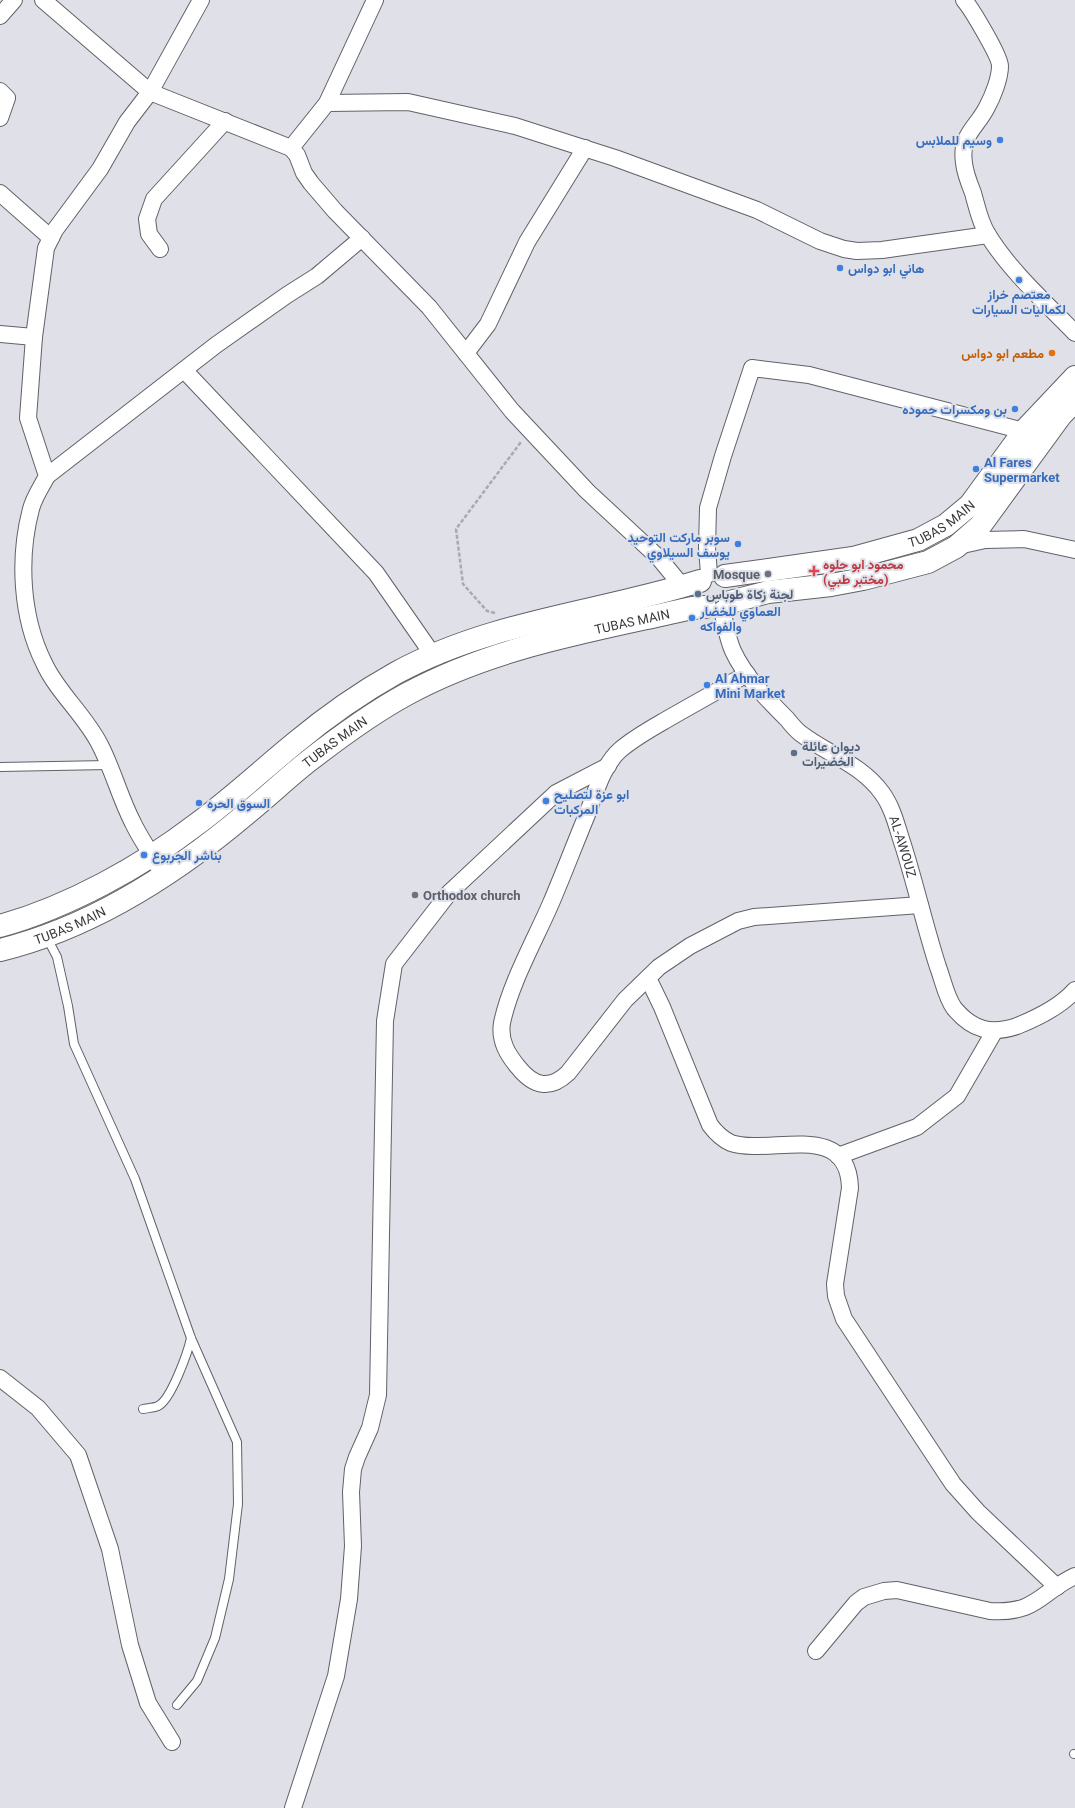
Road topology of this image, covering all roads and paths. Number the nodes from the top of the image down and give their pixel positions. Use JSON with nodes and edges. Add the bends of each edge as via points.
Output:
{"nodes":[{"id":1,"x":14,"y":0,"type":"edge"},
{"id":2,"x":43,"y":0,"type":"edge"},
{"id":3,"x":201,"y":0,"type":"edge"},
{"id":4,"x":375,"y":0,"type":"edge"},
{"id":5,"x":964,"y":0,"type":"edge"},
{"id":6,"x":0,"y":16,"type":"edge"},
{"id":7,"x":0,"y":90,"type":"edge"},
{"id":8,"x":150,"y":92,"type":"junction"},
{"id":9,"x":327,"y":103,"type":"junction"},
{"id":10,"x":0,"y":118,"type":"edge"},
{"id":11,"x":225,"y":121,"type":"junction"},
{"id":12,"x":291,"y":148,"type":"junction"},
{"id":13,"x":585,"y":148,"type":"junction"},
{"id":14,"x":0,"y":193,"type":"edge"},
{"id":15,"x":988,"y":235,"type":"junction"},
{"id":16,"x":51,"y":238,"type":"junction"},
{"id":17,"x":362,"y":238,"type":"junction"},
{"id":18,"x":160,"y":249,"type":"dead end"},
{"id":19,"x":1075,"y":333,"type":"edge"},
{"id":20,"x":0,"y":334,"type":"edge"},
{"id":21,"x":34,"y":337,"type":"junction"},
{"id":22,"x":466,"y":353,"type":"junction"},
{"id":23,"x":184,"y":370,"type":"junction"},
{"id":24,"x":1075,"y":377,"type":"edge"},
{"id":25,"x":1075,"y":401,"type":"edge"},
{"id":26,"x":530,"y":430,"type":"junction"},
{"id":27,"x":1024,"y":431,"type":"junction"},
{"id":28,"x":47,"y":476,"type":"junction"},
{"id":29,"x":956,"y":547,"type":"junction"},
{"id":30,"x":1075,"y":550,"type":"edge"},
{"id":31,"x":704,"y":579,"type":"junction"},
{"id":32,"x":719,"y":606,"type":"junction"},
{"id":33,"x":511,"y":627,"type":"junction"},
{"id":34,"x":433,"y":655,"type":"junction"},
{"id":35,"x":747,"y":674,"type":"junction"},
{"id":36,"x":108,"y":765,"type":"junction"},
{"id":37,"x":608,"y":766,"type":"junction"},
{"id":38,"x":0,"y":767,"type":"edge"},
{"id":39,"x":152,"y":855,"type":"junction"},
{"id":40,"x":162,"y":876,"type":"junction"},
{"id":41,"x":920,"y":905,"type":"junction"},
{"id":42,"x":0,"y":926,"type":"edge"},
{"id":43,"x":46,"y":936,"type":"junction"},
{"id":44,"x":0,"y":950,"type":"edge"},
{"id":45,"x":648,"y":978,"type":"junction"},
{"id":46,"x":1075,"y":990,"type":"edge"},
{"id":47,"x":994,"y":1032,"type":"junction"},
{"id":48,"x":838,"y":1156,"type":"junction"},
{"id":49,"x":191,"y":1338,"type":"junction"},
{"id":50,"x":0,"y":1378,"type":"edge"},
{"id":51,"x":143,"y":1409,"type":"dead end"},
{"id":52,"x":1075,"y":1576,"type":"edge"},
{"id":53,"x":1057,"y":1587,"type":"junction"},
{"id":54,"x":816,"y":1651,"type":"dead end"},
{"id":55,"x":177,"y":1705,"type":"dead end"},
{"id":56,"x":172,"y":1742,"type":"dead end"},
{"id":57,"x":293,"y":1808,"type":"edge"}],
"edges":[{"from":1,"to":6,"type":"street"},
{"from":2,"to":8,"type":"street"},
{"from":3,"to":8,"type":"street"},
{"from":4,"to":9,"type":"street"},
{"from":5,"to":15,"type":"street","via":[[991,43],[1000,65],[987,107],[970,130],[964,145],[964,163]]},
{"from":7,"to":10,"type":"street","via":[[7,98]]},
{"from":8,"to":11,"type":"street"},
{"from":8,"to":16,"type":"street","via":[[127,122],[100,169]]},
{"from":9,"to":12,"type":"street"},
{"from":9,"to":13,"type":"street","via":[[408,102],[515,126]]},
{"from":11,"to":12,"type":"street"},
{"from":11,"to":18,"type":"street","via":[[154,199],[147,218],[149,234]]},
{"from":12,"to":17,"type":"street","via":[[310,183]]},
{"from":13,"to":15,"type":"street","via":[[757,210],[820,241],[844,249],[882,250]]},
{"from":13,"to":22,"type":"street","via":[[527,242],[488,324]]},
{"from":14,"to":16,"type":"street"},
{"from":15,"to":19,"type":"street","via":[[1010,265]]},
{"from":16,"to":21,"type":"street","via":[[46,248]]},
{"from":17,"to":22,"type":"street","via":[[429,306]]},
{"from":17,"to":23,"type":"street","via":[[317,276]]},
{"from":20,"to":21,"type":"street"},
{"from":21,"to":28,"type":"street","via":[[28,418]]},
{"from":22,"to":26,"type":"street"},
{"from":23,"to":28,"type":"street"},
{"from":23,"to":34,"type":"street","via":[[376,573]]},
{"from":24,"to":27,"type":"main road","name":"TUBAS MAIN"},
{"from":25,"to":29,"type":"main road","name":"TUBAS MAIN","via":[[1061,415],[980,526]]},
{"from":26,"to":31,"type":"street","via":[[587,491],[659,558]]},
{"from":26,"to":33,"type":"path","via":[[456,529],[463,584],[487,611],[502,615]]},
{"from":27,"to":31,"type":"main road","name":"TUBAS MAIN","via":[[970,505],[946,525],[918,540],[853,558]]},
{"from":27,"to":31,"type":"street","via":[[809,375],[752,368],[708,508]]},
{"from":28,"to":36,"type":"street","via":[[31,508],[23,554],[23,588],[29,621],[44,663],[58,687],[82,714],[101,745]]},
{"from":29,"to":30,"type":"street","via":[[985,540],[1024,539]]},
{"from":29,"to":32,"type":"main road","name":"TUBAS MAIN","via":[[928,562],[863,579],[768,592]]},
{"from":31,"to":32,"type":"main road","via":[[696,592],[698,598]]},
{"from":31,"to":32,"type":"main road","via":[[730,580],[734,591]]},
{"from":31,"to":33,"type":"main road","name":"TUBAS MAIN"},
{"from":32,"to":35,"type":"street","name":"AL-AWOUZ","via":[[733,650]]},
{"from":32,"to":40,"type":"main road","name":"TUBAS MAIN","via":[[692,608],[521,648],[441,677],[370,716],[306,763],[206,847]]},
{"from":33,"to":34,"type":"main road","name":"TUBAS MAIN"},
{"from":34,"to":39,"type":"main road","name":"TUBAS MAIN","via":[[360,695],[296,742],[196,825]]},
{"from":35,"to":37,"type":"street","via":[[648,730],[620,750]]},
{"from":35,"to":41,"type":"street","name":"AL-AWOUZ","via":[[799,732],[860,770],[883,794],[893,813]]},
{"from":36,"to":38,"type":"lane"},
{"from":36,"to":39,"type":"street","via":[[133,824]]},
{"from":37,"to":45,"type":"street","via":[[511,994],[502,1024],[507,1054],[520,1071],[537,1083],[549,1085],[559,1081],[625,1000]]},
{"from":37,"to":57,"type":"street","via":[[556,793],[545,803],[449,893],[394,964],[385,1021],[378,1395],[370,1428],[353,1469],[350,1598],[336,1676]]},
{"from":39,"to":40,"type":"street"},
{"from":39,"to":42,"type":"main road","name":"TUBAS MAIN","via":[[96,888],[36,914]]},
{"from":40,"to":43,"type":"main road","name":"TUBAS MAIN","via":[[106,909]]},
{"from":41,"to":45,"type":"street","via":[[746,918],[690,946],[659,967]]},
{"from":41,"to":47,"type":"street","name":"AL-AWOUZ","via":[[925,928],[953,1006],[972,1025]]},
{"from":43,"to":44,"type":"main road","name":"TUBAS MAIN"},
{"from":43,"to":49,"type":"lane","via":[[57,956],[74,1044],[135,1179]]},
{"from":45,"to":48,"type":"street","via":[[715,1133],[724,1140],[741,1144],[816,1144]]},
{"from":46,"to":47,"type":"street","via":[[1033,1020]]},
{"from":47,"to":48,"type":"street","via":[[957,1096],[952,1100],[917,1127]]},
{"from":48,"to":53,"type":"street","via":[[850,1176],[835,1284],[836,1296],[844,1319],[953,1484],[978,1512]]},
{"from":49,"to":51,"type":"lane","via":[[186,1357],[168,1395],[159,1406]]},
{"from":49,"to":55,"type":"lane","via":[[237,1442],[238,1504],[229,1578],[215,1638],[197,1682]]},
{"from":50,"to":56,"type":"street","via":[[38,1408],[78,1455],[110,1549],[130,1645],[148,1703]]},
{"from":52,"to":53,"type":"street"},
{"from":53,"to":54,"type":"street","via":[[1034,1604],[1004,1612],[896,1590],[879,1592],[856,1603]]}]}
